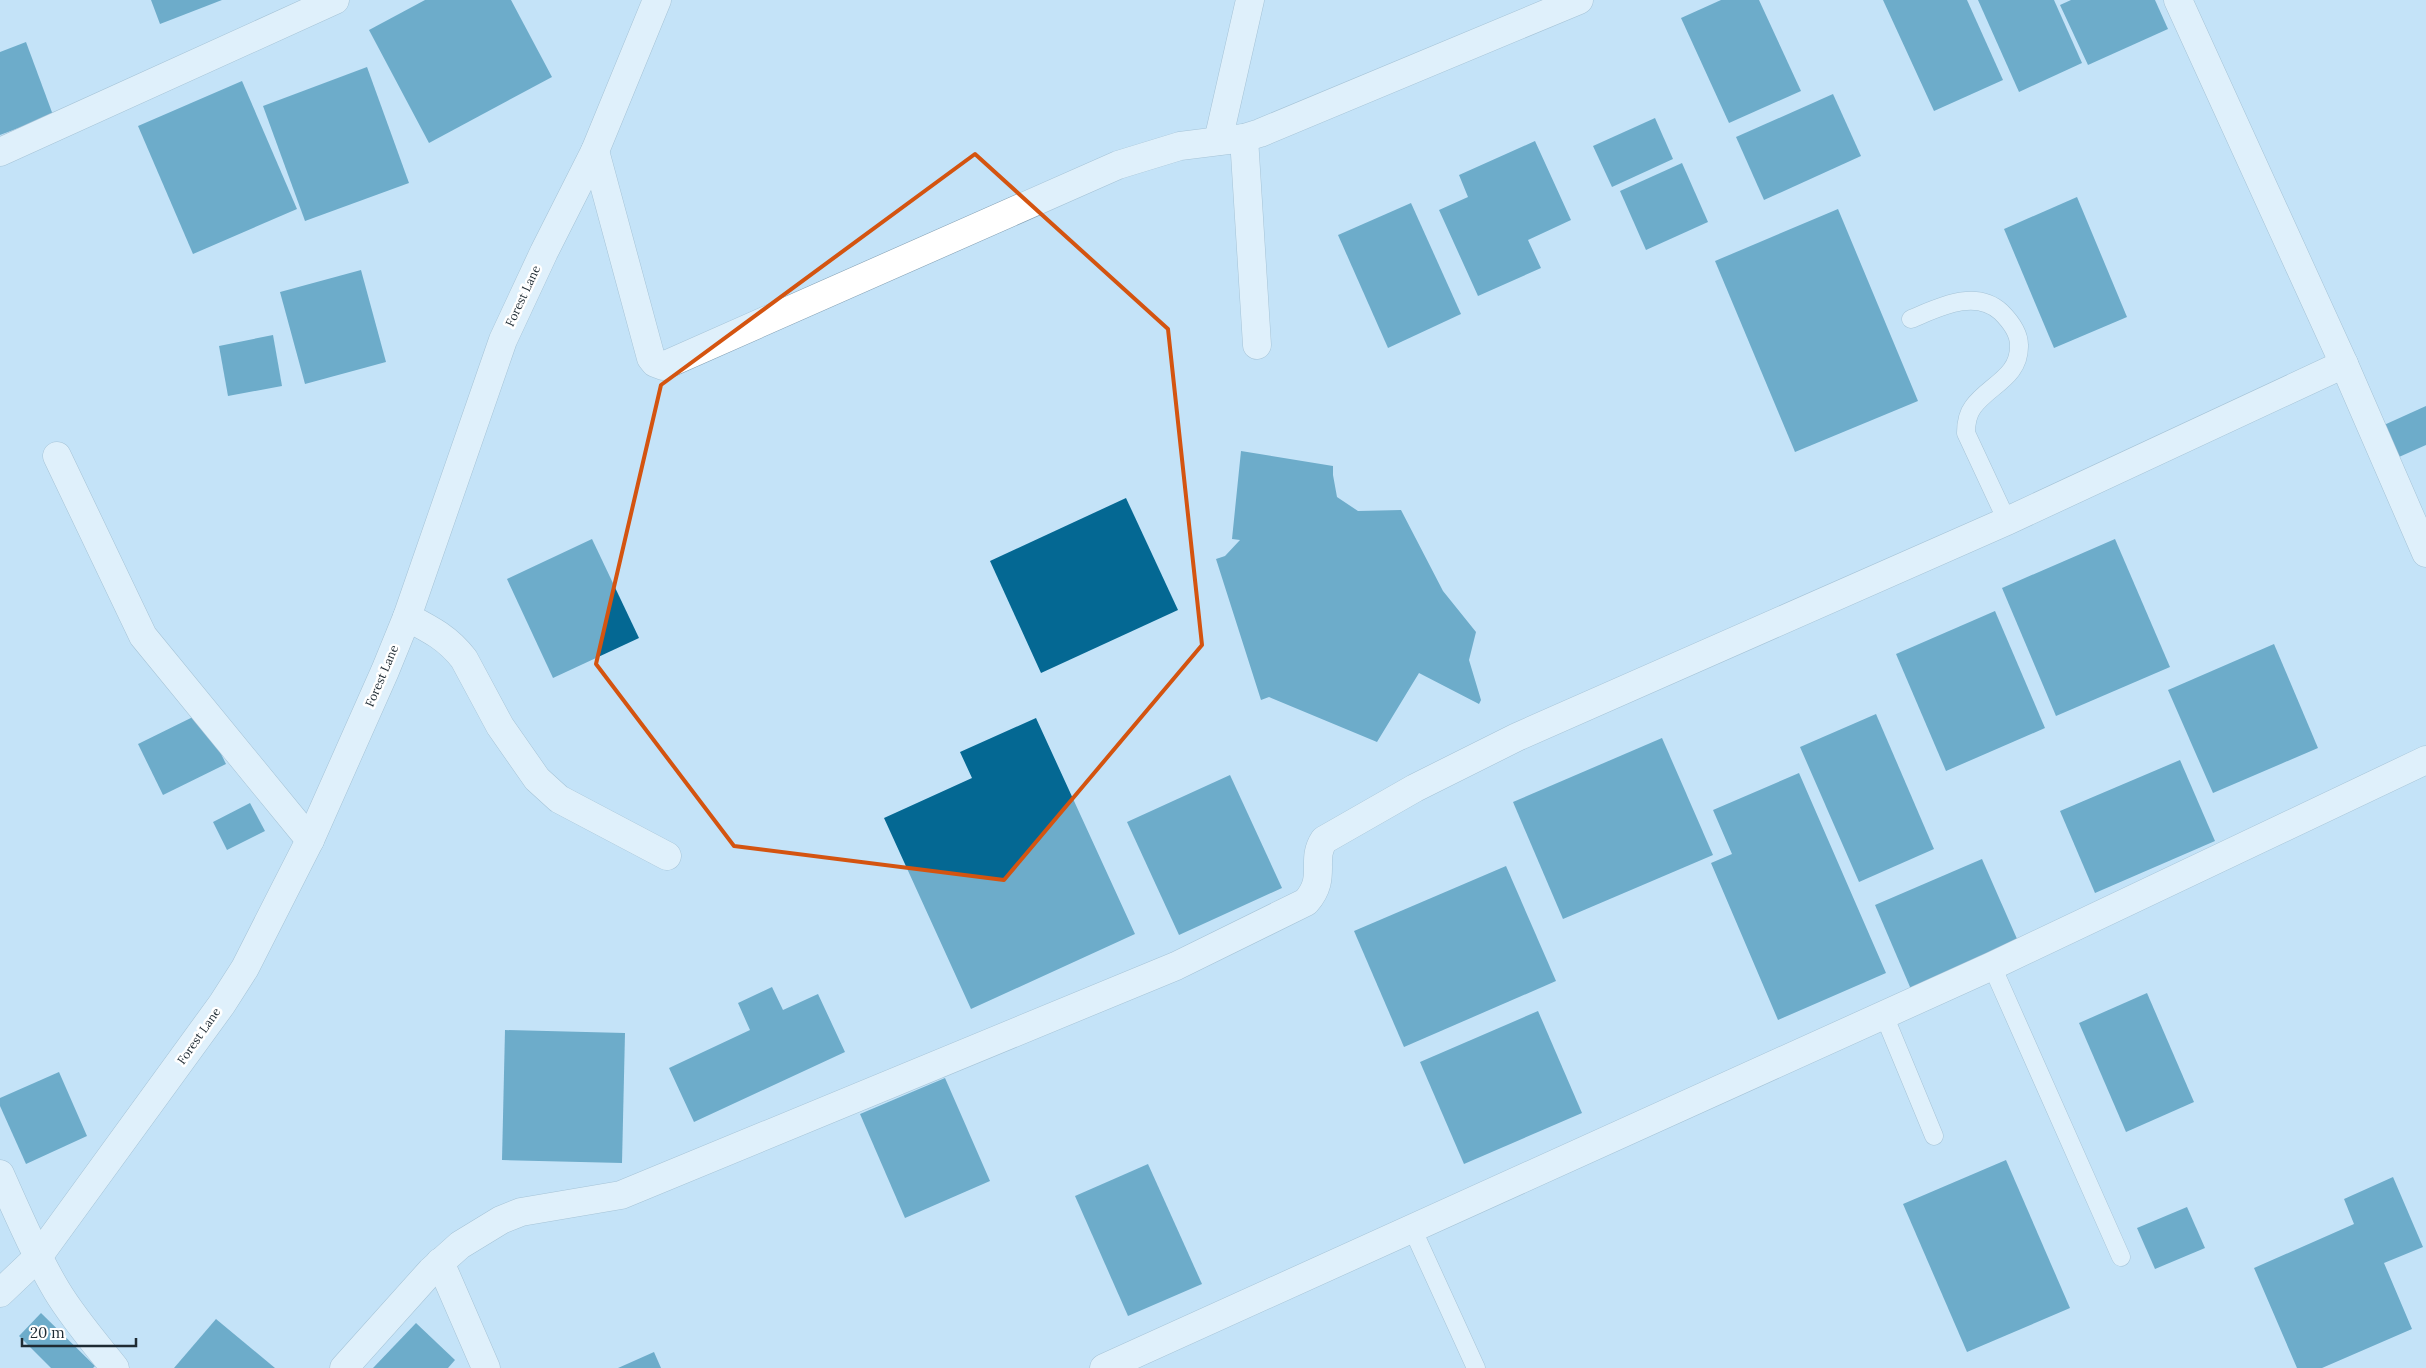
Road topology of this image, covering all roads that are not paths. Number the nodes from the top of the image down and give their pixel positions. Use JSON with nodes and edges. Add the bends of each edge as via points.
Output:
{"nodes":[{"id":1,"x":335,"y":0,"type":"edge"},
{"id":2,"x":658,"y":0,"type":"edge"},
{"id":3,"x":1250,"y":0,"type":"edge"},
{"id":4,"x":1579,"y":0,"type":"edge"},
{"id":5,"x":2178,"y":0,"type":"edge"},
{"id":6,"x":1231,"y":139,"type":"junction"},
{"id":7,"x":595,"y":151,"type":"junction"},
{"id":8,"x":0,"y":152,"type":"edge"},
{"id":9,"x":1911,"y":319,"type":"dead end"},
{"id":10,"x":1257,"y":345,"type":"dead end"},
{"id":11,"x":2344,"y":364,"type":"junction"},
{"id":12,"x":57,"y":456,"type":"dead end"},
{"id":13,"x":2007,"y":521,"type":"junction"},
{"id":14,"x":2426,"y":553,"type":"edge"},
{"id":15,"x":407,"y":617,"type":"junction"},
{"id":16,"x":2426,"y":760,"type":"edge"},
{"id":17,"x":310,"y":840,"type":"junction"},
{"id":18,"x":667,"y":856,"type":"dead end"},
{"id":19,"x":1992,"y":966,"type":"junction"},
{"id":20,"x":1884,"y":1015,"type":"junction"},
{"id":21,"x":1934,"y":1136,"type":"dead end"},
{"id":22,"x":0,"y":1174,"type":"edge"},
{"id":23,"x":1412,"y":1228,"type":"junction"},
{"id":24,"x":38,"y":1257,"type":"junction"},
{"id":25,"x":2122,"y":1257,"type":"dead end"},
{"id":26,"x":440,"y":1262,"type":"junction"},
{"id":27,"x":0,"y":1293,"type":"edge"},
{"id":28,"x":115,"y":1368,"type":"edge"},
{"id":29,"x":344,"y":1368,"type":"edge"},
{"id":30,"x":486,"y":1368,"type":"edge"},
{"id":31,"x":1104,"y":1368,"type":"edge"},
{"id":32,"x":1476,"y":1368,"type":"edge"}],
"edges":[{"from":1,"to":8,"type":"street"},
{"from":2,"to":7,"type":"street","name":"Forest Lane"},
{"from":3,"to":6,"type":"street"},
{"from":4,"to":6,"type":"street","via":[[1274,128]]},
{"from":5,"to":11,"type":"street"},
{"from":6,"to":7,"type":"street","via":[[1157,152],[1075,182],[663,366],[651,358]]},
{"from":6,"to":10,"type":"street"},
{"from":7,"to":15,"type":"street","name":"Forest Lane","via":[[503,340]]},
{"from":9,"to":13,"type":"lane","via":[[1970,300],[2000,310],[2019,338],[2020,355],[2016,365],[1973,407],[1966,420],[1970,443]]},
{"from":11,"to":13,"type":"street"},
{"from":11,"to":14,"type":"street"},
{"from":12,"to":17,"type":"street","via":[[143,636]]},
{"from":13,"to":26,"type":"street","via":[[1517,737],[1415,788],[1324,840],[1319,851],[1316,892],[1306,902],[1176,966],[621,1195],[521,1212],[501,1220],[460,1245]]},
{"from":15,"to":17,"type":"street","name":"Forest Lane"},
{"from":15,"to":18,"type":"street","via":[[441,634],[454,646],[513,748],[537,779],[558,799]]},
{"from":16,"to":19,"type":"street"},
{"from":17,"to":24,"type":"street","name":"Forest Lane","via":[[245,968],[222,1004]]},
{"from":19,"to":20,"type":"street"},
{"from":19,"to":25,"type":"lane"},
{"from":20,"to":21,"type":"lane"},
{"from":20,"to":23,"type":"street"},
{"from":22,"to":24,"type":"street"},
{"from":23,"to":31,"type":"street"},
{"from":23,"to":32,"type":"lane"},
{"from":24,"to":27,"type":"street","name":"Forest Lane"},
{"from":24,"to":28,"type":"street","via":[[58,1293]]},
{"from":26,"to":29,"type":"street"},
{"from":26,"to":30,"type":"street"}]}
